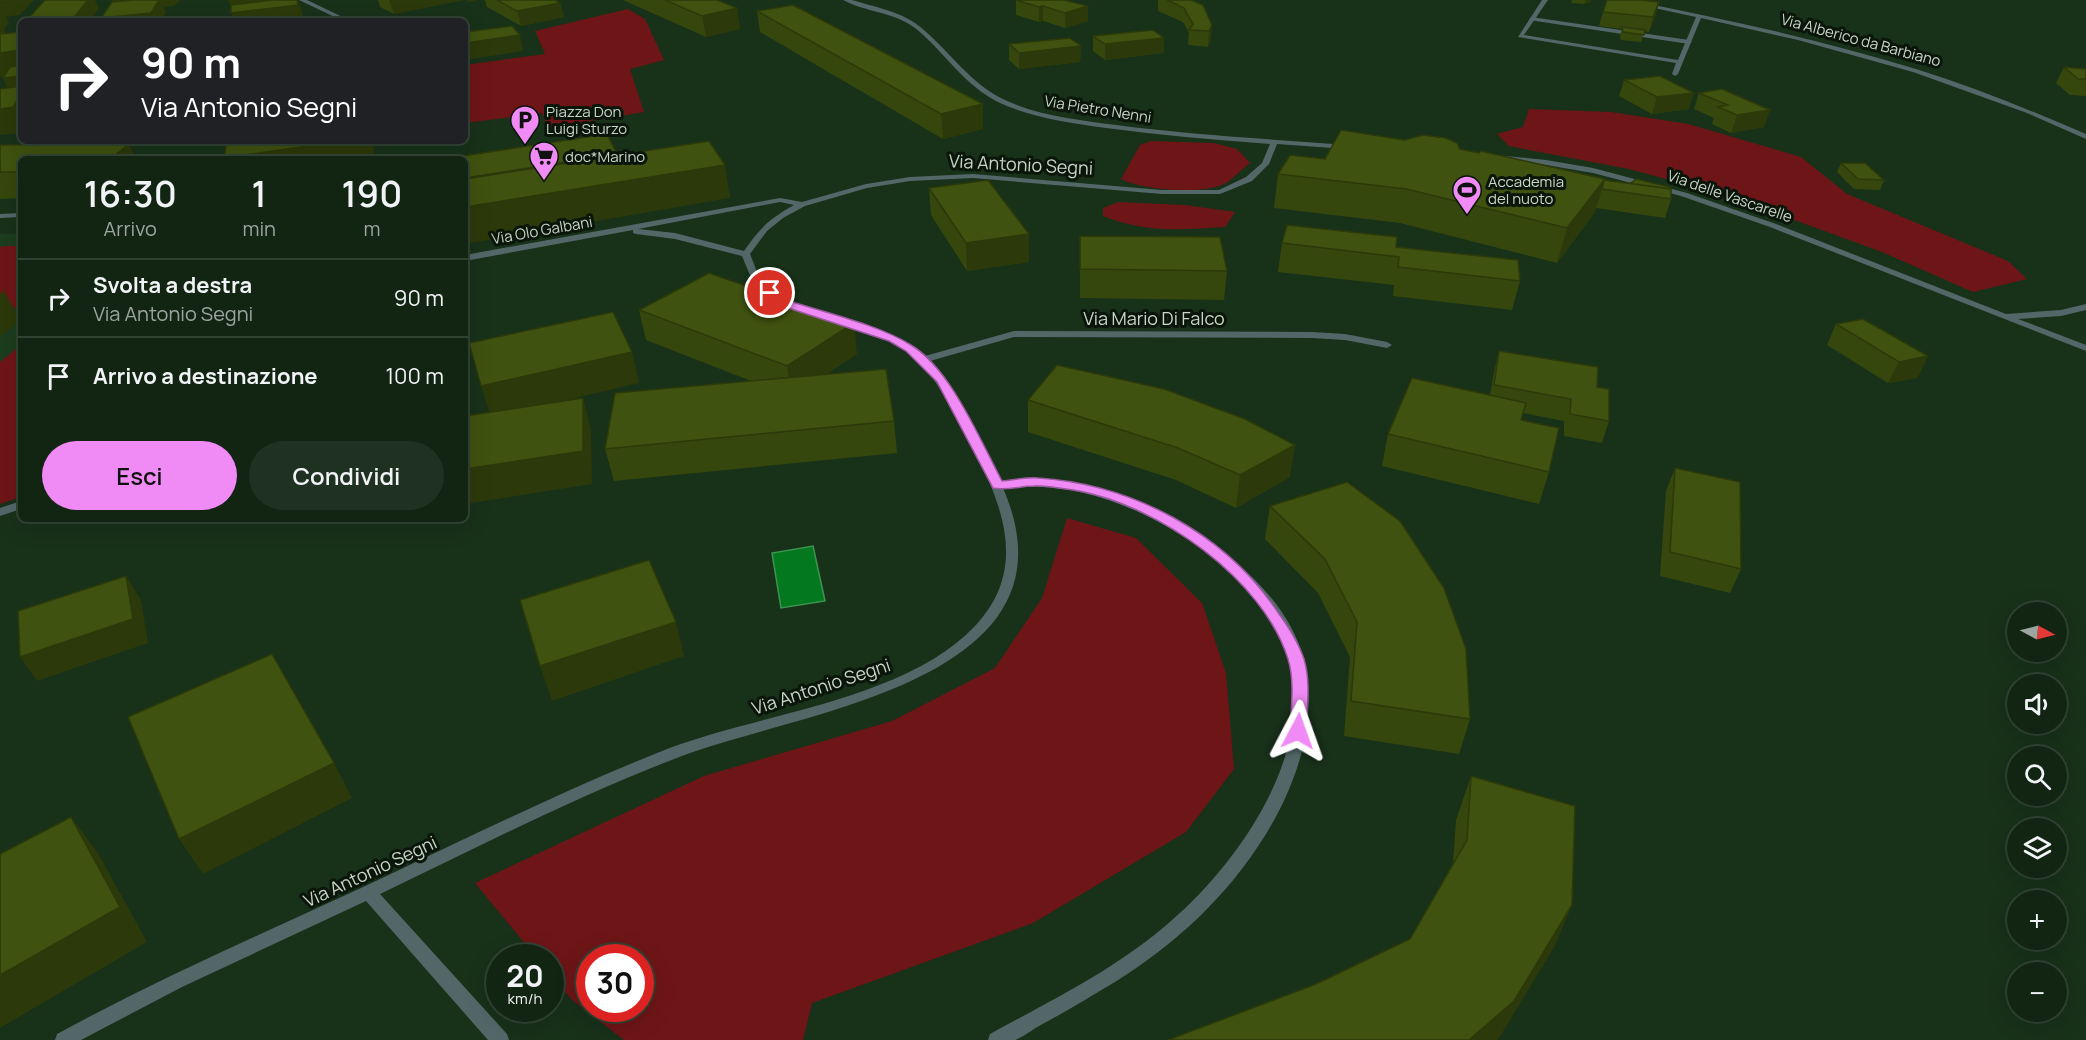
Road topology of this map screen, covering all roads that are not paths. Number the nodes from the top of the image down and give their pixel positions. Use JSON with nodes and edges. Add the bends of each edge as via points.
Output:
{"nodes":[{"id":1,"x":302,"y":0,"type":"edge"},
{"id":2,"x":846,"y":0,"type":"edge"},
{"id":3,"x":1545,"y":0,"type":"edge"},
{"id":4,"x":1620,"y":0,"type":"edge"},
{"id":5,"x":1699,"y":16,"type":"junction"},
{"id":6,"x":341,"y":18,"type":"edge"},
{"id":7,"x":1531,"y":19,"type":"junction"},
{"id":8,"x":1689,"y":42,"type":"junction"},
{"id":9,"x":1680,"y":62,"type":"junction"},
{"id":10,"x":1676,"y":74,"type":"dead end"},
{"id":11,"x":2086,"y":137,"type":"edge"},
{"id":12,"x":1274,"y":142,"type":"junction"},
{"id":13,"x":1356,"y":147,"type":"edge"},
{"id":14,"x":1492,"y":157,"type":"edge"},
{"id":15,"x":802,"y":204,"type":"junction"},
{"id":16,"x":18,"y":215,"type":"edge"},
{"id":17,"x":0,"y":216,"type":"edge"},
{"id":18,"x":686,"y":218,"type":"junction"},
{"id":19,"x":623,"y":229,"type":"junction"},
{"id":20,"x":684,"y":239,"type":"junction"},
{"id":21,"x":746,"y":254,"type":"junction"},
{"id":22,"x":468,"y":257,"type":"edge"},
{"id":23,"x":793,"y":306,"type":"edge"},
{"id":24,"x":2086,"y":307,"type":"edge"},
{"id":25,"x":823,"y":316,"type":"edge"},
{"id":26,"x":2003,"y":317,"type":"junction"},
{"id":27,"x":1387,"y":345,"type":"dead end"},
{"id":28,"x":2086,"y":348,"type":"edge"},
{"id":29,"x":923,"y":360,"type":"junction"},
{"id":30,"x":998,"y":485,"type":"junction"},
{"id":31,"x":18,"y":506,"type":"edge"},
{"id":32,"x":0,"y":512,"type":"edge"},
{"id":33,"x":368,"y":892,"type":"junction"},
{"id":34,"x":64,"y":1040,"type":"edge"},
{"id":35,"x":500,"y":1040,"type":"edge"},
{"id":36,"x":997,"y":1040,"type":"edge"}],
"edges":[{"from":1,"to":6,"type":"street"},
{"from":2,"to":12,"type":"street","name":"Via Pietro Nenni","via":[[903,18],[969,80],[1002,101],[1027,110],[1169,134]]},
{"from":3,"to":7,"type":"street"},
{"from":4,"to":5,"type":"street","name":"Via Alberico da Barbiano"},
{"from":5,"to":8,"type":"street"},
{"from":5,"to":11,"type":"street","name":"Via Alberico da Barbiano","via":[[1820,42],[1923,71]]},
{"from":7,"to":8,"type":"street"},
{"from":7,"to":9,"type":"street","via":[[1520,36]]},
{"from":8,"to":9,"type":"street"},
{"from":9,"to":10,"type":"street"},
{"from":12,"to":13,"type":"street"},
{"from":12,"to":15,"type":"street","name":"Via Antonio Segni","via":[[1265,164],[1249,179],[1220,192],[1162,192],[973,176],[888,182]]},
{"from":14,"to":26,"type":"street","name":"Via delle Vascarelle","via":[[1577,167],[1669,189],[1786,230]]},
{"from":15,"to":18,"type":"street","name":"Via Olo Galbani","via":[[780,200]]},
{"from":15,"to":21,"type":"street","name":"Via Antonio Segni","via":[[764,230]]},
{"from":16,"to":17,"type":"street"},
{"from":18,"to":19,"type":"street","name":"Via Olo Galbani"},
{"from":18,"to":20,"type":"street","via":[[675,227]]},
{"from":19,"to":20,"type":"street","name":"Via Olo Galbani"},
{"from":19,"to":22,"type":"street","name":"Via Olo Galbani"},
{"from":20,"to":21,"type":"street","name":"Via Olo Galbani"},
{"from":21,"to":23,"type":"street","via":[[756,283]]},
{"from":24,"to":26,"type":"street"},
{"from":25,"to":29,"type":"street","name":"Via Antonio Segni","via":[[893,338]]},
{"from":26,"to":28,"type":"street","name":"Via delle Vascarelle"},
{"from":27,"to":29,"type":"street","name":"Via Mario Di Falco","via":[[1312,334],[1014,334]]},
{"from":29,"to":30,"type":"street","name":"Via Antonio Segni","via":[[942,381]]},
{"from":30,"to":33,"type":"street","name":"Via Antonio Segni","via":[[1016,548],[1012,573],[994,612],[946,657],[841,703],[680,750],[579,792]]},
{"from":30,"to":36,"type":"street","via":[[1036,481],[1083,488],[1148,510],[1188,531],[1238,572],[1274,614],[1297,661],[1300,705],[1292,759],[1278,794],[1245,855],[1225,880],[1177,927],[1115,972]]},
{"from":31,"to":32,"type":"street"},
{"from":33,"to":34,"type":"street","name":"Via Antonio Segni","via":[[227,957]]},
{"from":33,"to":35,"type":"street"}]}
